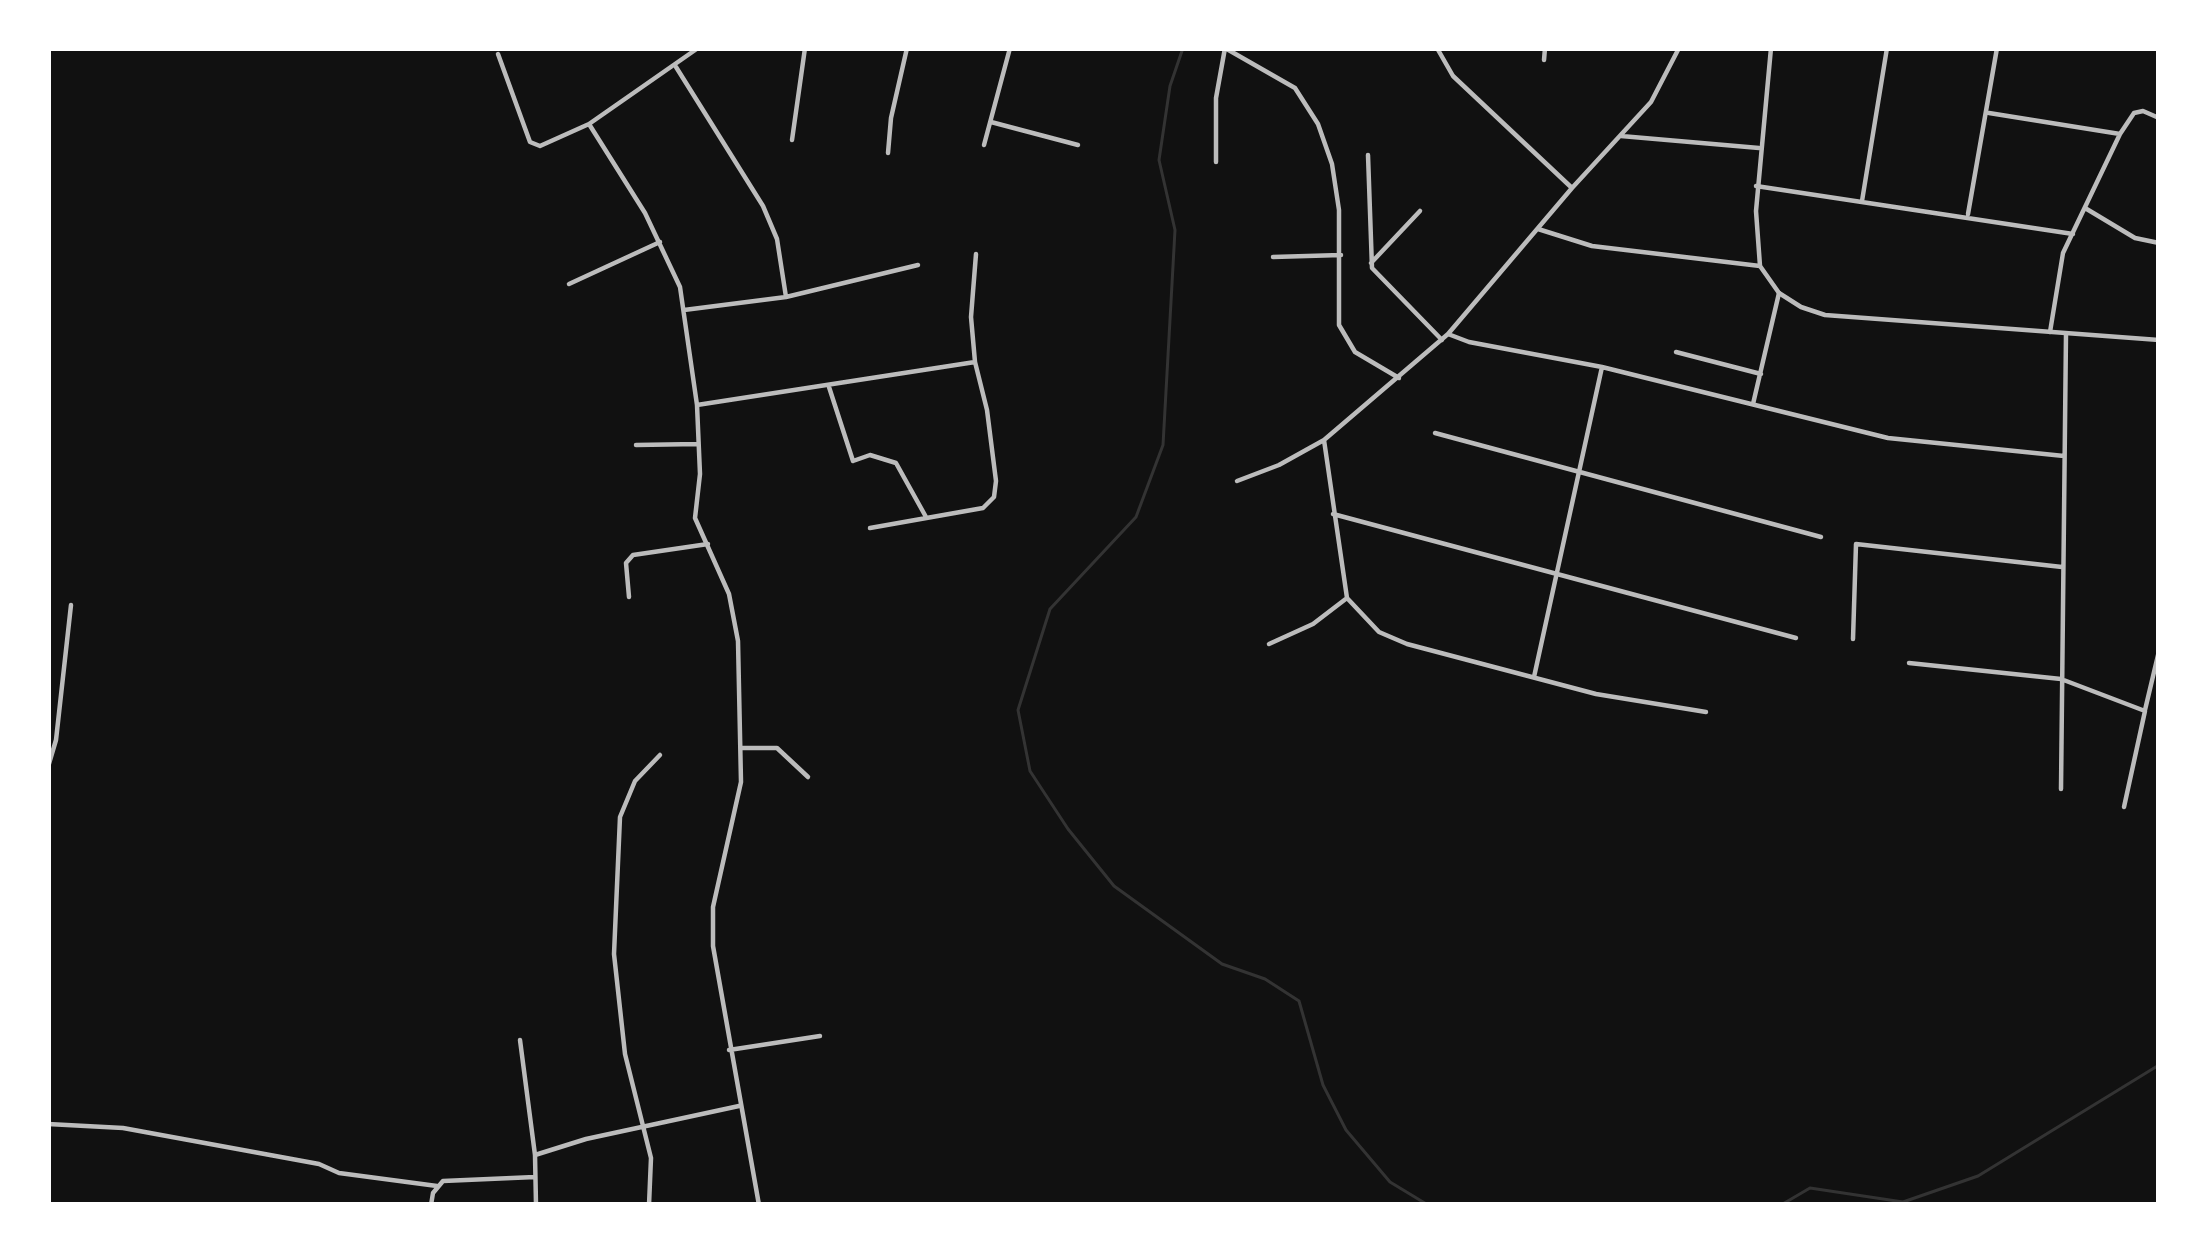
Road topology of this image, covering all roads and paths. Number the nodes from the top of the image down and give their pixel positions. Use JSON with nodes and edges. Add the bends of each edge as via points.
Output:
{"nodes":[{"id":1,"x":805,"y":48,"type":"edge"},
{"id":2,"x":907,"y":48,"type":"edge"},
{"id":3,"x":1010,"y":48,"type":"edge"},
{"id":4,"x":1437,"y":48,"type":"edge"},
{"id":5,"x":1545,"y":48,"type":"edge"},
{"id":6,"x":1678,"y":48,"type":"edge"},
{"id":7,"x":1771,"y":48,"type":"edge"},
{"id":8,"x":1887,"y":48,"type":"edge"},
{"id":9,"x":1997,"y":48,"type":"edge"},
{"id":10,"x":696,"y":49,"type":"edge"},
{"id":11,"x":498,"y":54,"type":"dead end"},
{"id":12,"x":1544,"y":60,"type":"dead end"},
{"id":13,"x":676,"y":66,"type":"junction"},
{"id":14,"x":1987,"y":113,"type":"junction"},
{"id":15,"x":2159,"y":118,"type":"edge"},
{"id":16,"x":991,"y":122,"type":"junction"},
{"id":17,"x":589,"y":124,"type":"junction"},
{"id":18,"x":2120,"y":134,"type":"junction"},
{"id":19,"x":1620,"y":136,"type":"junction"},
{"id":20,"x":792,"y":140,"type":"dead end"},
{"id":21,"x":984,"y":145,"type":"dead end"},
{"id":22,"x":1078,"y":145,"type":"dead end"},
{"id":23,"x":1759,"y":148,"type":"junction"},
{"id":24,"x":888,"y":153,"type":"dead end"},
{"id":25,"x":1368,"y":155,"type":"dead end"},
{"id":26,"x":1216,"y":161,"type":"dead end"},
{"id":27,"x":1756,"y":186,"type":"junction"},
{"id":28,"x":1572,"y":188,"type":"junction"},
{"id":29,"x":1862,"y":200,"type":"junction"},
{"id":30,"x":2085,"y":208,"type":"junction"},
{"id":31,"x":1420,"y":211,"type":"dead end"},
{"id":32,"x":1967,"y":216,"type":"junction"},
{"id":33,"x":1538,"y":229,"type":"junction"},
{"id":34,"x":2073,"y":234,"type":"junction"},
{"id":35,"x":660,"y":242,"type":"junction"},
{"id":36,"x":2159,"y":243,"type":"edge"},
{"id":37,"x":976,"y":254,"type":"dead end"},
{"id":38,"x":1341,"y":255,"type":"junction"},
{"id":39,"x":1273,"y":257,"type":"dead end"},
{"id":40,"x":1371,"y":263,"type":"junction"},
{"id":41,"x":918,"y":265,"type":"dead end"},
{"id":42,"x":1760,"y":266,"type":"junction"},
{"id":43,"x":569,"y":284,"type":"dead end"},
{"id":44,"x":1779,"y":292,"type":"junction"},
{"id":45,"x":786,"y":297,"type":"junction"},
{"id":46,"x":684,"y":310,"type":"junction"},
{"id":47,"x":2050,"y":332,"type":"junction"},
{"id":48,"x":2066,"y":334,"type":"junction"},
{"id":49,"x":1445,"y":337,"type":"junction"},
{"id":50,"x":2159,"y":340,"type":"edge"},
{"id":51,"x":1676,"y":352,"type":"dead end"},
{"id":52,"x":975,"y":362,"type":"junction"},
{"id":53,"x":1602,"y":367,"type":"junction"},
{"id":54,"x":1761,"y":374,"type":"junction"},
{"id":55,"x":1399,"y":378,"type":"junction"},
{"id":56,"x":830,"y":387,"type":"junction"},
{"id":57,"x":1753,"y":404,"type":"junction"},
{"id":58,"x":697,"y":405,"type":"junction"},
{"id":59,"x":1436,"y":433,"type":"dead end"},
{"id":60,"x":1324,"y":440,"type":"junction"},
{"id":61,"x":698,"y":444,"type":"junction"},
{"id":62,"x":636,"y":446,"type":"dead end"},
{"id":63,"x":2064,"y":456,"type":"junction"},
{"id":64,"x":1580,"y":470,"type":"junction"},
{"id":65,"x":1237,"y":481,"type":"dead end"},
{"id":66,"x":1333,"y":514,"type":"junction"},
{"id":67,"x":928,"y":519,"type":"junction"},
{"id":68,"x":870,"y":528,"type":"dead end"},
{"id":69,"x":1821,"y":537,"type":"dead end"},
{"id":70,"x":708,"y":544,"type":"junction"},
{"id":71,"x":2062,"y":567,"type":"junction"},
{"id":72,"x":1555,"y":572,"type":"junction"},
{"id":73,"x":629,"y":597,"type":"dead end"},
{"id":74,"x":1346,"y":598,"type":"junction"},
{"id":75,"x":71,"y":605,"type":"dead end"},
{"id":76,"x":1796,"y":638,"type":"dead end"},
{"id":77,"x":1853,"y":639,"type":"dead end"},
{"id":78,"x":1269,"y":644,"type":"dead end"},
{"id":79,"x":2159,"y":651,"type":"edge"},
{"id":80,"x":1909,"y":663,"type":"dead end"},
{"id":81,"x":1534,"y":677,"type":"junction"},
{"id":82,"x":2061,"y":679,"type":"junction"},
{"id":83,"x":2145,"y":711,"type":"junction"},
{"id":84,"x":1706,"y":712,"type":"dead end"},
{"id":85,"x":741,"y":748,"type":"junction"},
{"id":86,"x":660,"y":755,"type":"dead end"},
{"id":87,"x":48,"y":767,"type":"edge"},
{"id":88,"x":808,"y":777,"type":"dead end"},
{"id":89,"x":2061,"y":789,"type":"dead end"},
{"id":90,"x":2124,"y":807,"type":"dead end"},
{"id":91,"x":820,"y":1036,"type":"dead end"},
{"id":92,"x":520,"y":1040,"type":"dead end"},
{"id":93,"x":729,"y":1050,"type":"junction"},
{"id":94,"x":741,"y":1105,"type":"junction"},
{"id":95,"x":48,"y":1124,"type":"edge"},
{"id":96,"x":641,"y":1127,"type":"junction"},
{"id":97,"x":535,"y":1155,"type":"junction"},
{"id":98,"x":536,"y":1177,"type":"junction"},
{"id":99,"x":437,"y":1186,"type":"junction"},
{"id":100,"x":431,"y":1205,"type":"edge"},
{"id":101,"x":536,"y":1205,"type":"edge"},
{"id":102,"x":649,"y":1205,"type":"edge"},
{"id":103,"x":759,"y":1205,"type":"edge"}],
"edges":[{"from":1,"to":20,"type":"street"},
{"from":2,"to":24,"type":"street"},
{"from":3,"to":16,"type":"street"},
{"from":4,"to":28,"type":"street","via":[[1453,76]]},
{"from":5,"to":12,"type":"street"},
{"from":6,"to":19,"type":"street","via":[[1651,102]]},
{"from":7,"to":23,"type":"street"},
{"from":8,"to":29,"type":"street"},
{"from":9,"to":14,"type":"street"},
{"from":10,"to":13,"type":"street"},
{"from":11,"to":17,"type":"street","via":[[530,142],[540,146]]},
{"from":13,"to":17,"type":"street"},
{"from":13,"to":45,"type":"street","via":[[764,206]]},
{"from":14,"to":18,"type":"street"},
{"from":14,"to":32,"type":"street"},
{"from":15,"to":18,"type":"street","via":[[2134,113]]},
{"from":16,"to":21,"type":"street"},
{"from":16,"to":22,"type":"street"},
{"from":17,"to":35,"type":"street"},
{"from":18,"to":30,"type":"street"},
{"from":19,"to":23,"type":"street"},
{"from":19,"to":28,"type":"street"},
{"from":23,"to":27,"type":"street"},
{"from":25,"to":40,"type":"street"},
{"from":26,"to":38,"type":"street","via":[[1225,48],[1279,76],[1307,104],[1332,164]]},
{"from":27,"to":29,"type":"street"},
{"from":27,"to":42,"type":"street"},
{"from":28,"to":33,"type":"street"},
{"from":29,"to":32,"type":"street"},
{"from":30,"to":34,"type":"street"},
{"from":30,"to":36,"type":"street","via":[[2134,238]]},
{"from":31,"to":40,"type":"street"},
{"from":32,"to":34,"type":"street"},
{"from":33,"to":42,"type":"street","via":[[1592,246]]},
{"from":33,"to":49,"type":"street"},
{"from":34,"to":47,"type":"street","via":[[2062,253]]},
{"from":35,"to":43,"type":"street"},
{"from":35,"to":46,"type":"street"},
{"from":37,"to":52,"type":"street"},
{"from":38,"to":39,"type":"street"},
{"from":38,"to":55,"type":"street","via":[[1344,336],[1355,352]]},
{"from":40,"to":49,"type":"street"},
{"from":41,"to":45,"type":"street"},
{"from":42,"to":44,"type":"street"},
{"from":44,"to":47,"type":"street","via":[[1825,315]]},
{"from":44,"to":54,"type":"street"},
{"from":45,"to":46,"type":"street"},
{"from":46,"to":58,"type":"street"},
{"from":47,"to":48,"type":"street"},
{"from":48,"to":50,"type":"street"},
{"from":48,"to":63,"type":"street"},
{"from":49,"to":53,"type":"street"},
{"from":49,"to":55,"type":"street"},
{"from":51,"to":54,"type":"street"},
{"from":52,"to":56,"type":"street"},
{"from":52,"to":67,"type":"street","via":[[994,497],[983,508]]},
{"from":53,"to":57,"type":"street"},
{"from":53,"to":64,"type":"street"},
{"from":54,"to":57,"type":"street"},
{"from":55,"to":60,"type":"street"},
{"from":56,"to":58,"type":"street"},
{"from":56,"to":67,"type":"street","via":[[853,461],[870,454],[896,463]]},
{"from":57,"to":63,"type":"street","via":[[1888,438]]},
{"from":58,"to":61,"type":"street"},
{"from":59,"to":64,"type":"street"},
{"from":60,"to":65,"type":"street"},
{"from":60,"to":66,"type":"street"},
{"from":61,"to":62,"type":"street"},
{"from":61,"to":70,"type":"street","via":[[695,518]]},
{"from":63,"to":71,"type":"street"},
{"from":64,"to":69,"type":"street"},
{"from":64,"to":72,"type":"street"},
{"from":66,"to":72,"type":"street"},
{"from":66,"to":74,"type":"street"},
{"from":67,"to":68,"type":"street"},
{"from":70,"to":73,"type":"street","via":[[633,555],[626,562]]},
{"from":70,"to":85,"type":"street","via":[[738,641]]},
{"from":71,"to":77,"type":"street","via":[[1856,544]]},
{"from":71,"to":82,"type":"street"},
{"from":72,"to":76,"type":"street"},
{"from":72,"to":81,"type":"street"},
{"from":74,"to":78,"type":"street"},
{"from":74,"to":81,"type":"street","via":[[1379,632],[1407,644]]},
{"from":75,"to":87,"type":"street"},
{"from":79,"to":83,"type":"street"},
{"from":80,"to":82,"type":"street"},
{"from":81,"to":84,"type":"street"},
{"from":82,"to":83,"type":"street"},
{"from":82,"to":89,"type":"street"},
{"from":83,"to":90,"type":"street"},
{"from":85,"to":88,"type":"street","via":[[778,748]]},
{"from":85,"to":93,"type":"street","via":[[713,907]]},
{"from":86,"to":96,"type":"street","via":[[635,781],[620,817],[614,954]]},
{"from":91,"to":93,"type":"street"},
{"from":92,"to":97,"type":"street"},
{"from":93,"to":94,"type":"street"},
{"from":94,"to":96,"type":"street"},
{"from":94,"to":103,"type":"street"},
{"from":95,"to":99,"type":"street","via":[[123,1127]]},
{"from":96,"to":97,"type":"street"},
{"from":96,"to":102,"type":"street","via":[[651,1158]]},
{"from":97,"to":98,"type":"street"},
{"from":98,"to":99,"type":"street"},
{"from":98,"to":101,"type":"street"},
{"from":99,"to":100,"type":"street"}]}
